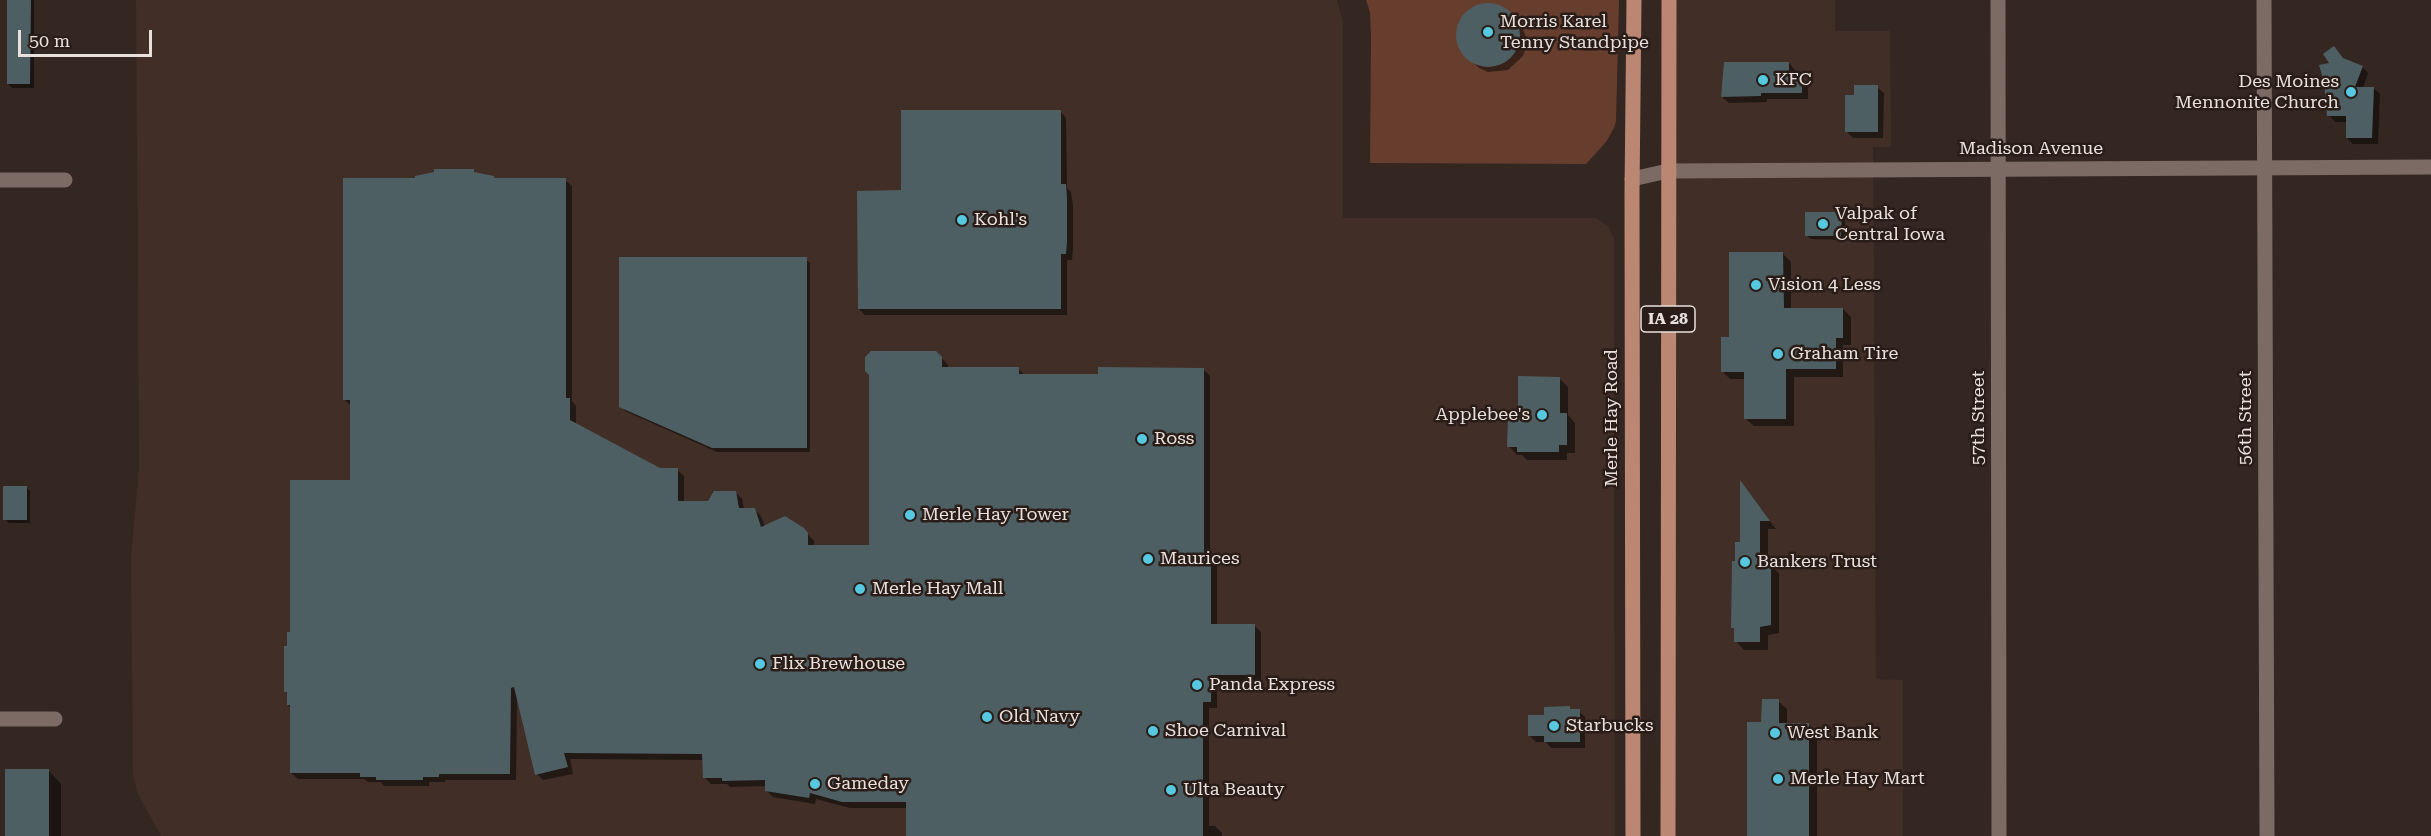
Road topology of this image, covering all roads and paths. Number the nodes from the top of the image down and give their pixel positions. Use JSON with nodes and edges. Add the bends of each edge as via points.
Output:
{"nodes":[{"id":1,"x":1634,"y":0,"type":"edge"},
{"id":2,"x":1669,"y":0,"type":"edge"},
{"id":3,"x":1998,"y":0,"type":"edge"},
{"id":4,"x":2264,"y":0,"type":"edge"},
{"id":5,"x":2431,"y":166,"type":"edge"},
{"id":6,"x":2264,"y":167,"type":"junction"},
{"id":7,"x":1998,"y":169,"type":"junction"},
{"id":8,"x":1668,"y":171,"type":"junction"},
{"id":9,"x":1632,"y":179,"type":"junction"},
{"id":10,"x":0,"y":180,"type":"edge"},
{"id":11,"x":65,"y":180,"type":"dead end"},
{"id":12,"x":55,"y":718,"type":"dead end"},
{"id":13,"x":0,"y":719,"type":"edge"},
{"id":14,"x":1633,"y":836,"type":"edge"},
{"id":15,"x":1668,"y":836,"type":"edge"},
{"id":16,"x":1999,"y":836,"type":"edge"},
{"id":17,"x":2267,"y":836,"type":"edge"}],
"edges":[{"from":1,"to":9,"type":"main road","name":"Merle Hay Road","number":"IA 28"},
{"from":2,"to":8,"type":"main road","number":"IA 28"},
{"from":3,"to":7,"type":"street","name":"57th Street"},
{"from":4,"to":6,"type":"street","name":"56th Street"},
{"from":5,"to":6,"type":"street","name":"Madison Avenue"},
{"from":6,"to":7,"type":"street","name":"Madison Avenue"},
{"from":6,"to":17,"type":"street","name":"56th Street"},
{"from":7,"to":8,"type":"street","name":"Madison Avenue"},
{"from":7,"to":16,"type":"street","name":"57th Street"},
{"from":8,"to":9,"type":"street","name":"Madison Avenue"},
{"from":8,"to":15,"type":"main road","number":"IA 28"},
{"from":9,"to":14,"type":"main road","name":"Merle Hay Road","number":"IA 28"},
{"from":10,"to":11,"type":"street"},
{"from":12,"to":13,"type":"street"}]}
